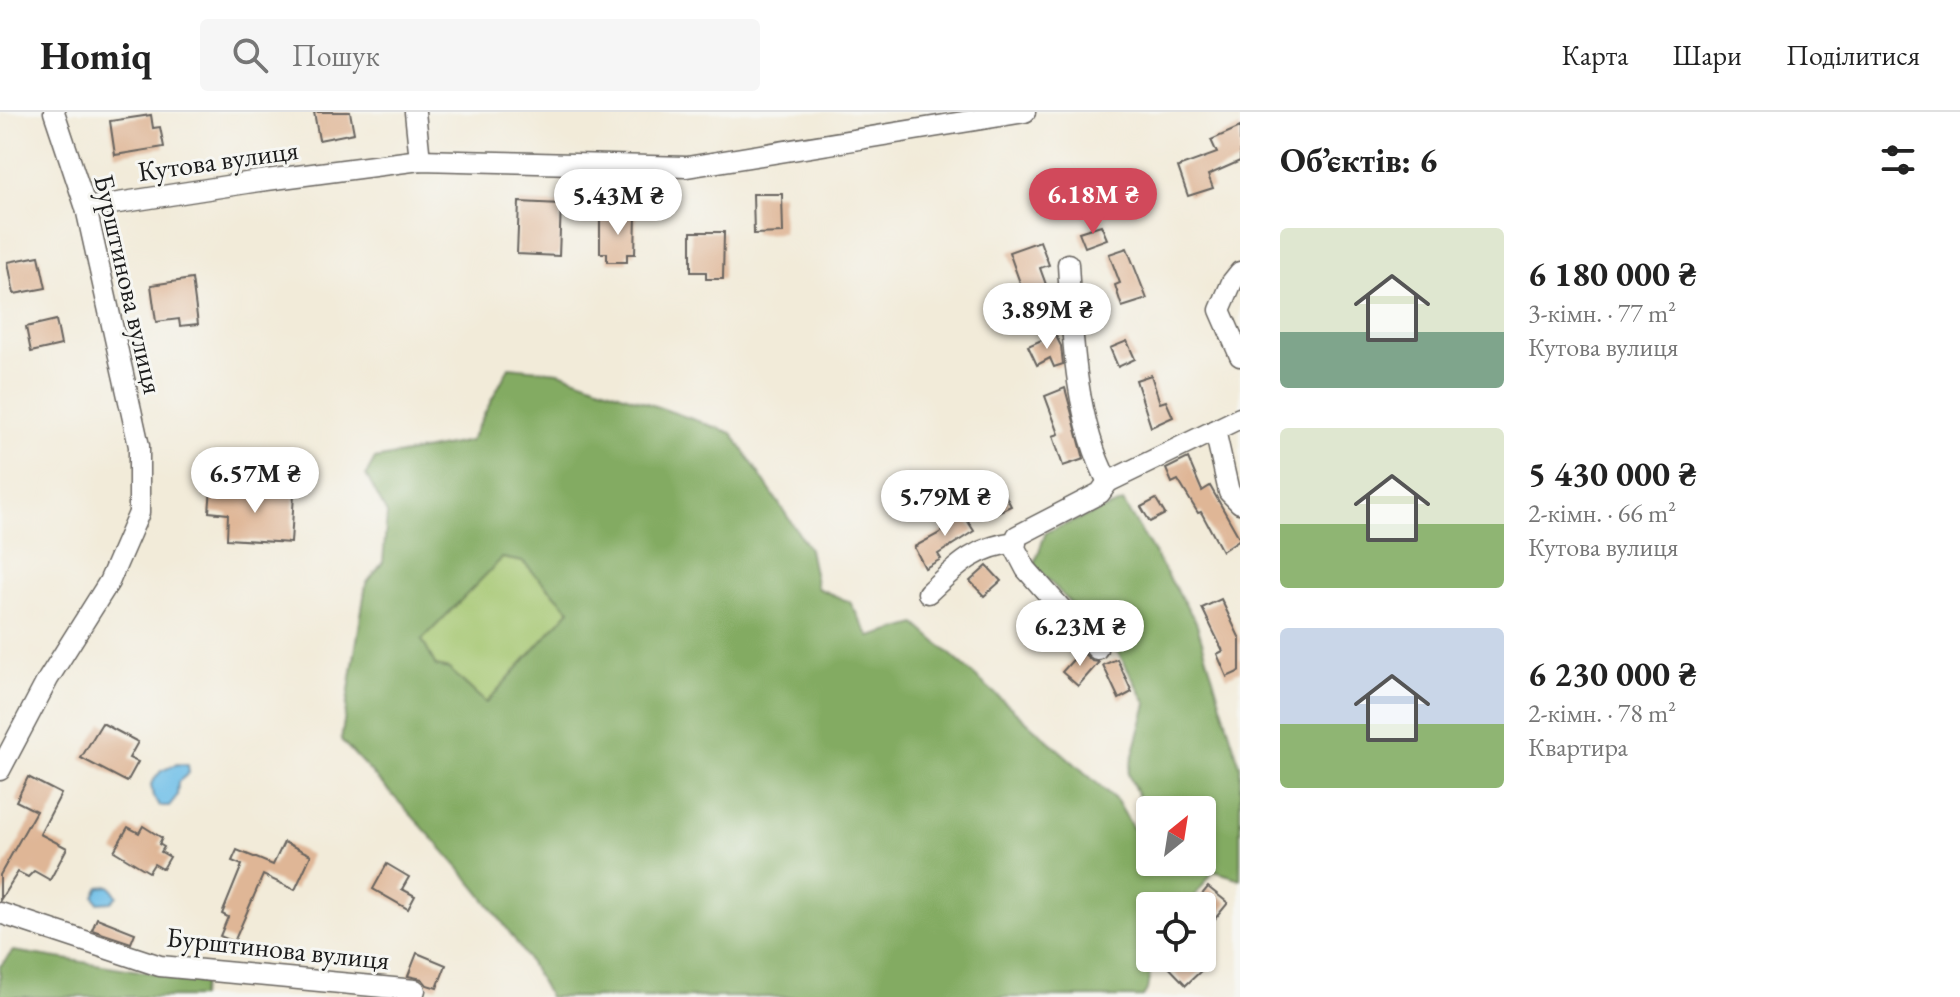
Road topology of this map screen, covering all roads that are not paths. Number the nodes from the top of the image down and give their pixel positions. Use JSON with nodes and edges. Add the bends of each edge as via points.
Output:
{"nodes":[{"id":1,"x":54,"y":112,"type":"edge"},
{"id":2,"x":415,"y":112,"type":"edge"},
{"id":3,"x":1025,"y":112,"type":"edge"},
{"id":4,"x":420,"y":160,"type":"junction"},
{"id":5,"x":86,"y":208,"type":"junction"},
{"id":6,"x":1068,"y":264,"type":"dead end"},
{"id":7,"x":1240,"y":272,"type":"edge"},
{"id":8,"x":1240,"y":356,"type":"edge"},
{"id":9,"x":1240,"y":418,"type":"edge"},
{"id":10,"x":1215,"y":430,"type":"junction"},
{"id":11,"x":1108,"y":482,"type":"junction"},
{"id":12,"x":1240,"y":503,"type":"edge"},
{"id":13,"x":1016,"y":542,"type":"junction"},
{"id":14,"x":928,"y":593,"type":"dead end"},
{"id":15,"x":1097,"y":649,"type":"dead end"},
{"id":16,"x":0,"y":770,"type":"edge"},
{"id":17,"x":0,"y":913,"type":"edge"},
{"id":18,"x":415,"y":990,"type":"dead end"}],
"edges":[{"from":1,"to":5,"type":"street","name":"Бурштинова вулиця"},
{"from":2,"to":4,"type":"street"},
{"from":3,"to":4,"type":"street","name":"Кутова вулиця","via":[[687,167]]},
{"from":4,"to":5,"type":"street","name":"Кутова вулиця"},
{"from":5,"to":16,"type":"street","name":"Бурштинова вулиця","via":[[139,446],[139,513],[109,582],[48,679]]},
{"from":6,"to":11,"type":"street","via":[[1076,363],[1095,458]]},
{"from":7,"to":8,"type":"street","via":[[1220,310]]},
{"from":9,"to":10,"type":"street"},
{"from":10,"to":11,"type":"street"},
{"from":10,"to":12,"type":"street","via":[[1229,492]]},
{"from":11,"to":13,"type":"street","via":[[1100,493],[1017,536]]},
{"from":13,"to":14,"type":"street","via":[[968,556]]},
{"from":13,"to":15,"type":"street","via":[[1026,569]]},
{"from":17,"to":18,"type":"street","name":"Бурштинова вулиця","via":[[160,966]]}]}
